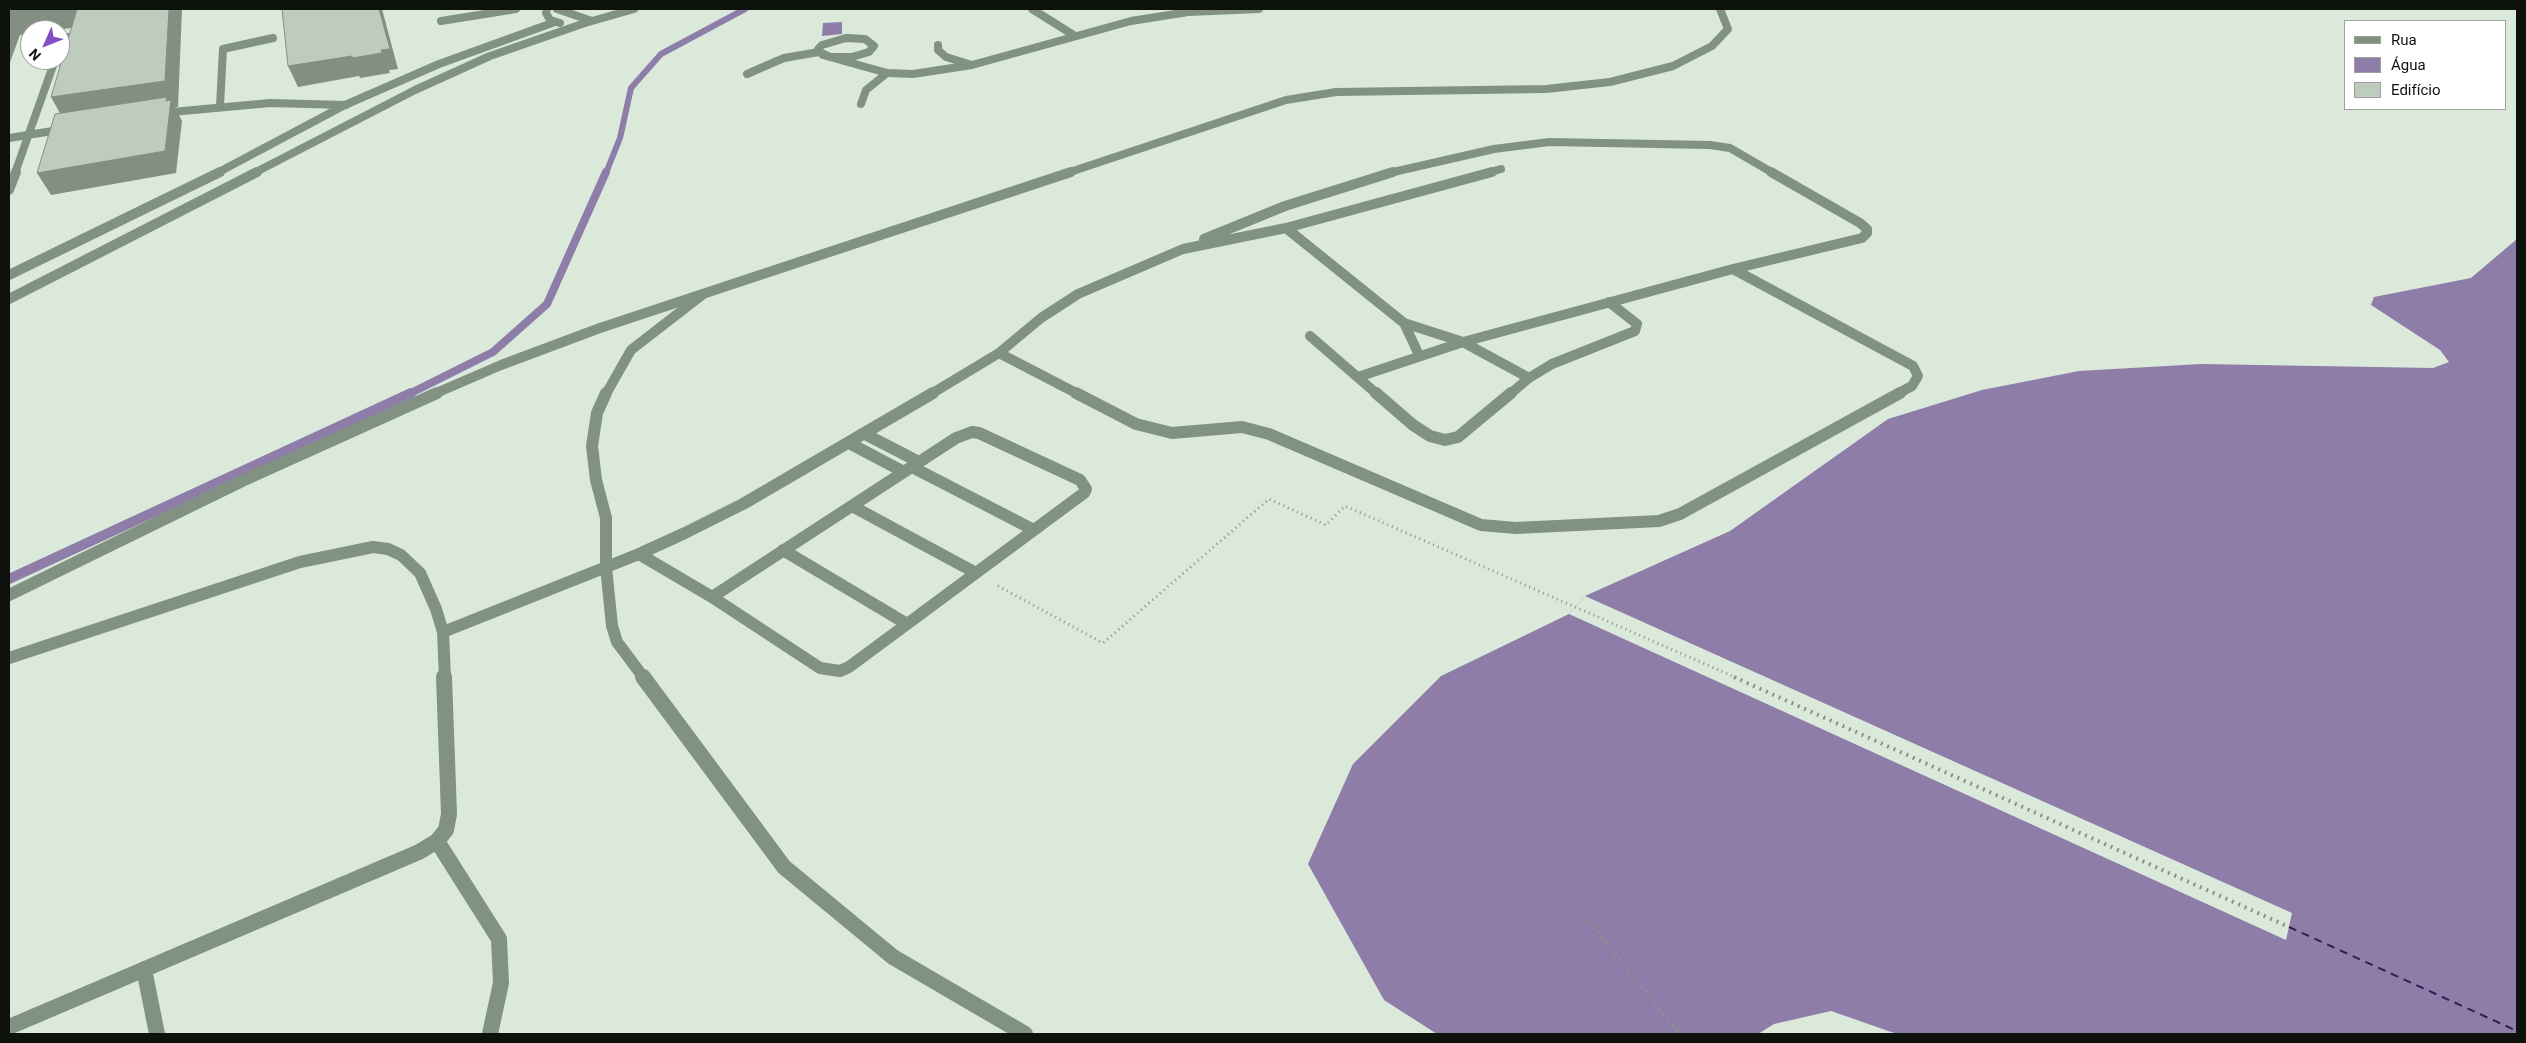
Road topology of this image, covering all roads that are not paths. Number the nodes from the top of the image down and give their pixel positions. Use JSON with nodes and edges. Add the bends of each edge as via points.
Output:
{"nodes":[{"id":1,"x":516,"y":9,"type":"edge"},
{"id":2,"x":547,"y":9,"type":"edge"},
{"id":3,"x":557,"y":9,"type":"edge"},
{"id":4,"x":606,"y":9,"type":"edge"},
{"id":5,"x":634,"y":9,"type":"edge"},
{"id":6,"x":1032,"y":9,"type":"edge"},
{"id":7,"x":1259,"y":9,"type":"edge"},
{"id":8,"x":1720,"y":9,"type":"edge"},
{"id":9,"x":577,"y":16,"type":"junction"},
{"id":10,"x":441,"y":21,"type":"dead end"},
{"id":11,"x":592,"y":21,"type":"junction"},
{"id":12,"x":555,"y":22,"type":"junction"},
{"id":13,"x":572,"y":27,"type":"junction"},
{"id":14,"x":1075,"y":36,"type":"junction"},
{"id":15,"x":70,"y":37,"type":"edge"},
{"id":16,"x":272,"y":38,"type":"dead end"},
{"id":17,"x":938,"y":45,"type":"dead end"},
{"id":18,"x":70,"y":47,"type":"edge"},
{"id":19,"x":821,"y":54,"type":"junction"},
{"id":20,"x":862,"y":54,"type":"junction"},
{"id":21,"x":972,"y":65,"type":"junction"},
{"id":22,"x":863,"y":66,"type":"junction"},
{"id":23,"x":51,"y":70,"type":"edge"},
{"id":24,"x":887,"y":73,"type":"junction"},
{"id":25,"x":747,"y":74,"type":"dead end"},
{"id":26,"x":861,"y":104,"type":"dead end"},
{"id":27,"x":345,"y":105,"type":"junction"},
{"id":28,"x":220,"y":106,"type":"junction"},
{"id":29,"x":378,"y":109,"type":"junction"},
{"id":30,"x":152,"y":114,"type":"edge"},
{"id":31,"x":75,"y":127,"type":"edge"},
{"id":32,"x":27,"y":135,"type":"junction"},
{"id":33,"x":9,"y":138,"type":"edge"},
{"id":34,"x":1501,"y":169,"type":"dead end"},
{"id":35,"x":9,"y":190,"type":"edge"},
{"id":36,"x":1286,"y":228,"type":"junction"},
{"id":37,"x":1183,"y":248,"type":"junction"},
{"id":38,"x":1733,"y":269,"type":"junction"},
{"id":39,"x":9,"y":275,"type":"edge"},
{"id":40,"x":702,"y":295,"type":"junction"},
{"id":41,"x":9,"y":299,"type":"edge"},
{"id":42,"x":1608,"y":302,"type":"junction"},
{"id":43,"x":1404,"y":323,"type":"junction"},
{"id":44,"x":1310,"y":336,"type":"dead end"},
{"id":45,"x":1463,"y":342,"type":"junction"},
{"id":46,"x":999,"y":353,"type":"junction"},
{"id":47,"x":1419,"y":355,"type":"junction"},
{"id":48,"x":1358,"y":377,"type":"junction"},
{"id":49,"x":1529,"y":378,"type":"junction"},
{"id":50,"x":865,"y":434,"type":"junction"},
{"id":51,"x":849,"y":443,"type":"junction"},
{"id":52,"x":912,"y":467,"type":"junction"},
{"id":53,"x":852,"y":506,"type":"junction"},
{"id":54,"x":1034,"y":530,"type":"junction"},
{"id":55,"x":783,"y":550,"type":"junction"},
{"id":56,"x":639,"y":554,"type":"junction"},
{"id":57,"x":606,"y":567,"type":"junction"},
{"id":58,"x":976,"y":573,"type":"junction"},
{"id":59,"x":9,"y":595,"type":"edge"},
{"id":60,"x":712,"y":597,"type":"junction"},
{"id":61,"x":907,"y":624,"type":"junction"},
{"id":62,"x":444,"y":632,"type":"junction"},
{"id":63,"x":9,"y":658,"type":"edge"},
{"id":64,"x":437,"y":841,"type":"junction"},
{"id":65,"x":144,"y":969,"type":"junction"},
{"id":66,"x":9,"y":1027,"type":"edge"},
{"id":67,"x":157,"y":1034,"type":"edge"},
{"id":68,"x":490,"y":1034,"type":"edge"},
{"id":69,"x":1025,"y":1034,"type":"edge"}],
"edges":[{"from":1,"to":10,"type":"street"},
{"from":2,"to":12,"type":"street","via":[[550,20]]},
{"from":3,"to":9,"type":"street"},
{"from":4,"to":9,"type":"street"},
{"from":5,"to":11,"type":"street"},
{"from":6,"to":14,"type":"street"},
{"from":7,"to":14,"type":"street","via":[[1160,16]]},
{"from":8,"to":40,"type":"street","via":[[1728,29],[1712,46],[1674,66],[1610,82],[1546,89],[1336,92],[1286,100]]},
{"from":9,"to":11,"type":"street"},
{"from":11,"to":13,"type":"street"},
{"from":12,"to":13,"type":"street"},
{"from":12,"to":27,"type":"street","via":[[439,64]]},
{"from":13,"to":29,"type":"street","via":[[490,56]]},
{"from":14,"to":21,"type":"street"},
{"from":15,"to":18,"type":"street","via":[[84,40]]},
{"from":16,"to":28,"type":"street","via":[[223,49]]},
{"from":17,"to":21,"type":"street","via":[[938,50],[946,56]]},
{"from":19,"to":20,"type":"street","via":[[842,58]]},
{"from":19,"to":20,"type":"street","via":[[818,49],[828,41],[857,38],[874,43],[873,48]]},
{"from":19,"to":22,"type":"street"},
{"from":19,"to":25,"type":"street","via":[[784,58]]},
{"from":20,"to":22,"type":"street"},
{"from":21,"to":24,"type":"street","via":[[913,74]]},
{"from":22,"to":24,"type":"street"},
{"from":23,"to":32,"type":"street"},
{"from":24,"to":26,"type":"street","via":[[866,90]]},
{"from":27,"to":28,"type":"street","via":[[270,102]]},
{"from":27,"to":29,"type":"street"},
{"from":27,"to":39,"type":"street","via":[[228,168]]},
{"from":28,"to":30,"type":"street"},
{"from":29,"to":41,"type":"street"},
{"from":31,"to":32,"type":"street"},
{"from":32,"to":33,"type":"street"},
{"from":32,"to":35,"type":"street"},
{"from":34,"to":36,"type":"street"},
{"from":36,"to":37,"type":"street"},
{"from":36,"to":43,"type":"street"},
{"from":37,"to":38,"type":"street","via":[[1285,206],[1391,172],[1494,149],[1549,142],[1730,148],[1867,229],[1862,238]]},
{"from":37,"to":46,"type":"street","via":[[1078,294],[1041,318]]},
{"from":38,"to":42,"type":"street"},
{"from":38,"to":46,"type":"street","via":[[1913,366],[1918,376],[1912,386],[1680,514],[1659,521],[1516,528],[1481,526],[1269,434],[1242,427],[1172,433],[1136,424]]},
{"from":40,"to":57,"type":"street","via":[[631,350],[596,413],[592,446],[596,480],[606,518]]},
{"from":40,"to":59,"type":"street","via":[[501,365],[242,481]]},
{"from":42,"to":45,"type":"street"},
{"from":42,"to":49,"type":"street","via":[[1637,324],[1635,331],[1552,364]]},
{"from":43,"to":45,"type":"street"},
{"from":43,"to":47,"type":"street"},
{"from":44,"to":48,"type":"street"},
{"from":45,"to":47,"type":"street"},
{"from":45,"to":49,"type":"street"},
{"from":46,"to":50,"type":"street"},
{"from":47,"to":48,"type":"street"},
{"from":48,"to":49,"type":"street","via":[[1413,426],[1445,440],[1458,437]]},
{"from":50,"to":51,"type":"street"},
{"from":50,"to":52,"type":"street"},
{"from":51,"to":52,"type":"street"},
{"from":51,"to":56,"type":"street","via":[[743,504]]},
{"from":52,"to":53,"type":"street"},
{"from":52,"to":54,"type":"street"},
{"from":52,"to":54,"type":"street","via":[[956,438],[979,433],[1080,480],[1086,489],[1084,493]]},
{"from":53,"to":55,"type":"street"},
{"from":53,"to":58,"type":"street"},
{"from":54,"to":58,"type":"street"},
{"from":55,"to":60,"type":"street"},
{"from":55,"to":61,"type":"street"},
{"from":56,"to":57,"type":"street"},
{"from":56,"to":60,"type":"street"},
{"from":57,"to":62,"type":"street"},
{"from":57,"to":69,"type":"street","via":[[612,626],[617,642],[784,867],[893,956]]},
{"from":58,"to":61,"type":"street"},
{"from":60,"to":61,"type":"street","via":[[820,668],[830,671],[849,667]]},
{"from":62,"to":63,"type":"street","via":[[420,574],[401,555],[373,547],[300,562]]},
{"from":62,"to":64,"type":"street","via":[[450,814],[446,830]]},
{"from":64,"to":65,"type":"street","via":[[419,852]]},
{"from":64,"to":68,"type":"street","via":[[499,939],[500,984]]},
{"from":65,"to":66,"type":"street"},
{"from":65,"to":67,"type":"street"}]}
